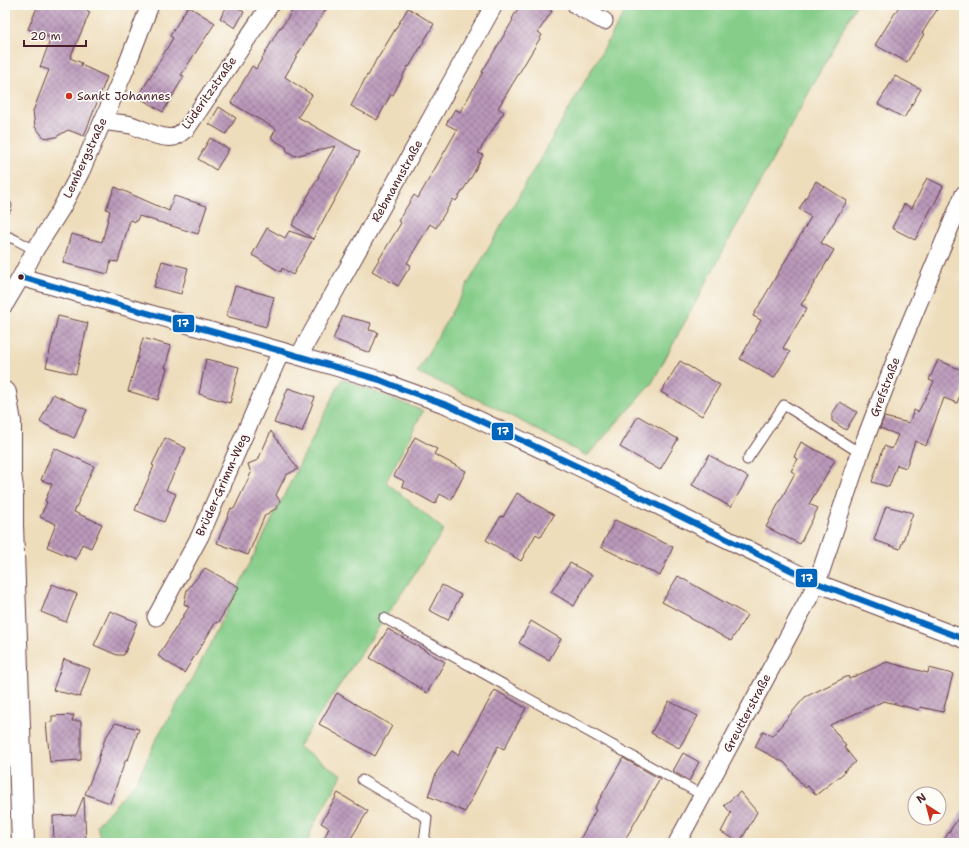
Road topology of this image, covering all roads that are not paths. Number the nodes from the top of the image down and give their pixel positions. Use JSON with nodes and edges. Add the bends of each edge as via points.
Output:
{"nodes":[{"id":1,"x":150,"y":5,"type":"edge"},
{"id":2,"x":270,"y":5,"type":"edge"},
{"id":3,"x":494,"y":5,"type":"edge"},
{"id":4,"x":576,"y":5,"type":"edge"},
{"id":5,"x":604,"y":21,"type":"dead end"},
{"id":6,"x":103,"y":122,"type":"junction"},
{"id":7,"x":964,"y":194,"type":"edge"},
{"id":8,"x":5,"y":235,"type":"edge"},
{"id":9,"x":35,"y":250,"type":"junction"},
{"id":10,"x":21,"y":278,"type":"junction"},
{"id":11,"x":5,"y":304,"type":"edge"},
{"id":12,"x":281,"y":351,"type":"junction"},
{"id":13,"x":299,"y":356,"type":"junction"},
{"id":14,"x":5,"y":394,"type":"edge"},
{"id":15,"x":860,"y":454,"type":"junction"},
{"id":16,"x":747,"y":460,"type":"dead end"},
{"id":17,"x":817,"y":583,"type":"junction"},
{"id":18,"x":156,"y":617,"type":"dead end"},
{"id":19,"x":384,"y":618,"type":"dead end"},
{"id":20,"x":964,"y":639,"type":"edge"},
{"id":21,"x":362,"y":780,"type":"dead end"},
{"id":22,"x":702,"y":795,"type":"junction"},
{"id":23,"x":23,"y":843,"type":"edge"},
{"id":24,"x":424,"y":843,"type":"edge"},
{"id":25,"x":676,"y":843,"type":"edge"}],
"edges":[{"from":1,"to":6,"type":"street","name":"Lembergstraße"},
{"from":2,"to":6,"type":"street","name":"Lüderitzstraße","via":[[187,128],[180,134],[166,137],[130,125]]},
{"from":3,"to":13,"type":"street","name":"Rebmannstraße"},
{"from":4,"to":5,"type":"street"},
{"from":6,"to":9,"type":"street","name":"Lembergstraße","via":[[61,209]]},
{"from":7,"to":15,"type":"street","name":"Grefstraße","via":[[903,340]]},
{"from":8,"to":9,"type":"lane"},
{"from":9,"to":10,"type":"street","name":"Lembergstraße"},
{"from":10,"to":11,"type":"street","name":"Lembergstraße"},
{"from":10,"to":12,"type":"street"},
{"from":12,"to":13,"type":"street"},
{"from":12,"to":18,"type":"street","name":"Brüder-Grimm-Weg","via":[[200,536]]},
{"from":13,"to":17,"type":"street","via":[[380,380],[447,405]]},
{"from":14,"to":23,"type":"main road","via":[[10,422]]},
{"from":15,"to":16,"type":"lane","via":[[784,405]]},
{"from":15,"to":17,"type":"street","name":"Grefstraße"},
{"from":17,"to":20,"type":"street"},
{"from":17,"to":22,"type":"street","name":"Greutterstraße"},
{"from":19,"to":22,"type":"lane"},
{"from":21,"to":24,"type":"lane","via":[[427,818]]},
{"from":22,"to":25,"type":"street","name":"Greutterstraße"}]}
